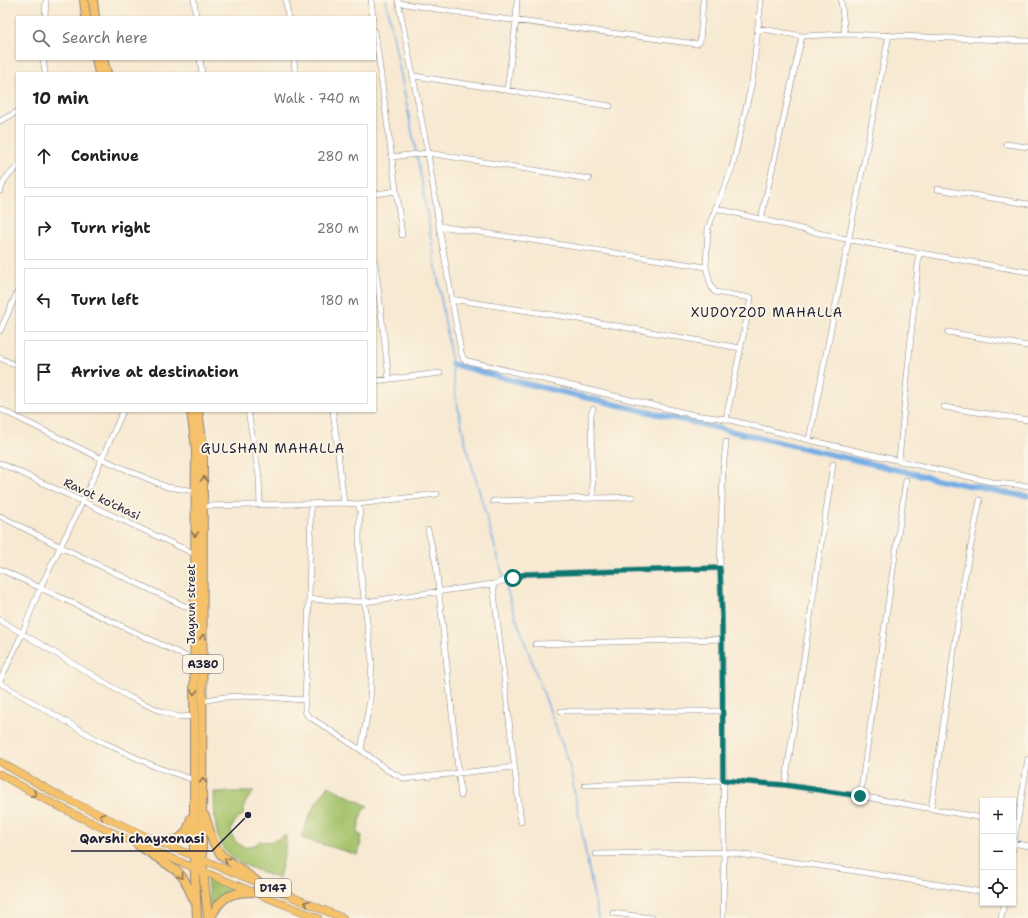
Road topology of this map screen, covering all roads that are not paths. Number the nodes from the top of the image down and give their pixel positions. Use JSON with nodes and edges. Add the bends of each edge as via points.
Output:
{"nodes":[{"id":1,"x":46,"y":0,"type":"edge"},
{"id":2,"x":84,"y":0,"type":"edge"},
{"id":3,"x":93,"y":0,"type":"edge"},
{"id":4,"x":194,"y":0,"type":"edge"},
{"id":5,"x":286,"y":0,"type":"edge"},
{"id":6,"x":371,"y":0,"type":"edge"},
{"id":7,"x":517,"y":0,"type":"edge"},
{"id":8,"x":703,"y":0,"type":"edge"},
{"id":9,"x":761,"y":0,"type":"edge"},
{"id":10,"x":841,"y":0,"type":"edge"},
{"id":11,"x":398,"y":1,"type":"edge"},
{"id":12,"x":45,"y":16,"type":"edge"},
{"id":13,"x":86,"y":16,"type":"edge"},
{"id":14,"x":95,"y":16,"type":"edge"},
{"id":15,"x":196,"y":16,"type":"edge"},
{"id":16,"x":288,"y":16,"type":"edge"},
{"id":17,"x":373,"y":16,"type":"edge"},
{"id":18,"x":516,"y":21,"type":"junction"},
{"id":19,"x":757,"y":28,"type":"junction"},
{"id":20,"x":845,"y":34,"type":"junction"},
{"id":21,"x":889,"y":35,"type":"junction"},
{"id":22,"x":802,"y":36,"type":"junction"},
{"id":23,"x":376,"y":38,"type":"edge"},
{"id":24,"x":1028,"y":41,"type":"edge"},
{"id":25,"x":43,"y":60,"type":"edge"},
{"id":26,"x":96,"y":60,"type":"edge"},
{"id":27,"x":103,"y":60,"type":"edge"},
{"id":28,"x":200,"y":60,"type":"edge"},
{"id":29,"x":294,"y":60,"type":"edge"},
{"id":30,"x":45,"y":72,"type":"edge"},
{"id":31,"x":99,"y":72,"type":"edge"},
{"id":32,"x":107,"y":72,"type":"edge"},
{"id":33,"x":202,"y":72,"type":"edge"},
{"id":34,"x":295,"y":72,"type":"edge"},
{"id":35,"x":414,"y":76,"type":"junction"},
{"id":36,"x":507,"y":90,"type":"junction"},
{"id":37,"x":610,"y":106,"type":"dead end"},
{"id":38,"x":16,"y":113,"type":"edge"},
{"id":39,"x":0,"y":121,"type":"edge"},
{"id":40,"x":1006,"y":144,"type":"dead end"},
{"id":41,"x":1028,"y":147,"type":"edge"},
{"id":42,"x":425,"y":154,"type":"junction"},
{"id":43,"x":392,"y":157,"type":"junction"},
{"id":44,"x":16,"y":168,"type":"edge"},
{"id":45,"x":5,"y":179,"type":"junction"},
{"id":46,"x":589,"y":179,"type":"dead end"},
{"id":47,"x":0,"y":182,"type":"edge"},
{"id":48,"x":937,"y":189,"type":"dead end"},
{"id":49,"x":0,"y":191,"type":"edge"},
{"id":50,"x":396,"y":191,"type":"junction"},
{"id":51,"x":376,"y":194,"type":"edge"},
{"id":52,"x":1028,"y":204,"type":"edge"},
{"id":53,"x":715,"y":208,"type":"junction"},
{"id":54,"x":761,"y":219,"type":"junction"},
{"id":55,"x":439,"y":226,"type":"junction"},
{"id":56,"x":402,"y":235,"type":"dead end"},
{"id":57,"x":850,"y":240,"type":"junction"},
{"id":58,"x":919,"y":254,"type":"junction"},
{"id":59,"x":706,"y":267,"type":"junction"},
{"id":60,"x":376,"y":270,"type":"edge"},
{"id":61,"x":1028,"y":272,"type":"edge"},
{"id":62,"x":16,"y":295,"type":"edge"},
{"id":63,"x":451,"y":300,"type":"junction"},
{"id":64,"x":0,"y":331,"type":"edge"},
{"id":65,"x":948,"y":332,"type":"dead end"},
{"id":66,"x":1028,"y":346,"type":"edge"},
{"id":67,"x":740,"y":348,"type":"junction"},
{"id":68,"x":0,"y":358,"type":"edge"},
{"id":69,"x":16,"y":366,"type":"edge"},
{"id":70,"x":440,"y":373,"type":"dead end"},
{"id":71,"x":389,"y":380,"type":"junction"},
{"id":72,"x":376,"y":381,"type":"edge"},
{"id":73,"x":944,"y":407,"type":"dead end"},
{"id":74,"x":0,"y":409,"type":"edge"},
{"id":75,"x":593,"y":409,"type":"dead end"},
{"id":76,"x":123,"y":412,"type":"edge"},
{"id":77,"x":191,"y":412,"type":"edge"},
{"id":78,"x":198,"y":412,"type":"edge"},
{"id":79,"x":248,"y":412,"type":"edge"},
{"id":80,"x":333,"y":412,"type":"edge"},
{"id":81,"x":726,"y":420,"type":"junction"},
{"id":82,"x":1028,"y":420,"type":"edge"},
{"id":83,"x":809,"y":440,"type":"junction"},
{"id":84,"x":726,"y":442,"type":"dead end"},
{"id":85,"x":102,"y":459,"type":"junction"},
{"id":86,"x":899,"y":460,"type":"junction"},
{"id":87,"x":0,"y":463,"type":"edge"},
{"id":88,"x":833,"y":464,"type":"dead end"},
{"id":89,"x":906,"y":480,"type":"dead end"},
{"id":90,"x":1028,"y":486,"type":"edge"},
{"id":91,"x":196,"y":491,"type":"junction"},
{"id":92,"x":437,"y":494,"type":"dead end"},
{"id":93,"x":632,"y":497,"type":"dead end"},
{"id":94,"x":593,"y":498,"type":"junction"},
{"id":95,"x":980,"y":500,"type":"dead end"},
{"id":96,"x":83,"y":501,"type":"junction"},
{"id":97,"x":492,"y":501,"type":"dead end"},
{"id":98,"x":344,"y":504,"type":"junction"},
{"id":99,"x":358,"y":504,"type":"junction"},
{"id":100,"x":260,"y":505,"type":"junction"},
{"id":101,"x":311,"y":505,"type":"junction"},
{"id":102,"x":204,"y":506,"type":"junction"},
{"id":103,"x":0,"y":516,"type":"edge"},
{"id":104,"x":428,"y":530,"type":"dead end"},
{"id":105,"x":60,"y":547,"type":"junction"},
{"id":106,"x":195,"y":554,"type":"junction"},
{"id":107,"x":720,"y":568,"type":"junction"},
{"id":108,"x":0,"y":569,"type":"edge"},
{"id":109,"x":493,"y":584,"type":"junction"},
{"id":110,"x":40,"y":588,"type":"junction"},
{"id":111,"x":439,"y":592,"type":"junction"},
{"id":112,"x":309,"y":599,"type":"junction"},
{"id":113,"x":364,"y":602,"type":"junction"},
{"id":114,"x":195,"y":611,"type":"junction"},
{"id":115,"x":0,"y":620,"type":"edge"},
{"id":116,"x":22,"y":634,"type":"junction"},
{"id":117,"x":722,"y":639,"type":"junction"},
{"id":118,"x":535,"y":644,"type":"dead end"},
{"id":119,"x":194,"y":660,"type":"junction"},
{"id":120,"x":0,"y":682,"type":"edge"},
{"id":121,"x":305,"y":700,"type":"junction"},
{"id":122,"x":203,"y":701,"type":"junction"},
{"id":123,"x":561,"y":711,"type":"dead end"},
{"id":124,"x":722,"y":711,"type":"junction"},
{"id":125,"x":194,"y":716,"type":"junction"},
{"id":126,"x":361,"y":750,"type":"junction"},
{"id":127,"x":1028,"y":759,"type":"edge"},
{"id":128,"x":0,"y":762,"type":"edge"},
{"id":129,"x":514,"y":767,"type":"junction"},
{"id":130,"x":459,"y":773,"type":"junction"},
{"id":131,"x":0,"y":774,"type":"edge"},
{"id":132,"x":194,"y":780,"type":"junction"},
{"id":133,"x":723,"y":780,"type":"junction"},
{"id":134,"x":585,"y":785,"type":"dead end"},
{"id":135,"x":785,"y":785,"type":"junction"},
{"id":136,"x":461,"y":796,"type":"dead end"},
{"id":137,"x":860,"y":796,"type":"junction"},
{"id":138,"x":194,"y":805,"type":"junction"},
{"id":139,"x":203,"y":806,"type":"junction"},
{"id":140,"x":931,"y":809,"type":"junction"},
{"id":141,"x":980,"y":817,"type":"edge"},
{"id":142,"x":1016,"y":818,"type":"edge"},
{"id":143,"x":521,"y":822,"type":"dead end"},
{"id":144,"x":156,"y":842,"type":"junction"},
{"id":145,"x":1016,"y":843,"type":"edge"},
{"id":146,"x":138,"y":845,"type":"junction"},
{"id":147,"x":1028,"y":846,"type":"edge"},
{"id":148,"x":724,"y":852,"type":"junction"},
{"id":149,"x":596,"y":854,"type":"dead end"},
{"id":150,"x":194,"y":856,"type":"junction"},
{"id":151,"x":202,"y":860,"type":"junction"},
{"id":152,"x":195,"y":868,"type":"junction"},
{"id":153,"x":203,"y":871,"type":"junction"},
{"id":154,"x":258,"y":882,"type":"junction"},
{"id":155,"x":254,"y":892,"type":"junction"},
{"id":156,"x":980,"y":892,"type":"edge"},
{"id":157,"x":195,"y":902,"type":"junction"},
{"id":158,"x":1003,"y":906,"type":"edge"},
{"id":159,"x":613,"y":913,"type":"dead end"},
{"id":160,"x":195,"y":916,"type":"edge"},
{"id":161,"x":208,"y":918,"type":"edge"},
{"id":162,"x":211,"y":918,"type":"edge"},
{"id":163,"x":318,"y":918,"type":"edge"},
{"id":164,"x":343,"y":918,"type":"edge"},
{"id":165,"x":652,"y":918,"type":"edge"},
{"id":166,"x":723,"y":918,"type":"edge"},
{"id":167,"x":1001,"y":918,"type":"edge"}],
"edges":[{"from":1,"to":12,"type":"street"},
{"from":2,"to":13,"type":"highway"},
{"from":3,"to":14,"type":"highway"},
{"from":4,"to":15,"type":"street"},
{"from":5,"to":16,"type":"street"},
{"from":6,"to":17,"type":"street"},
{"from":7,"to":18,"type":"street"},
{"from":8,"to":18,"type":"street","via":[[700,42],[697,44]]},
{"from":9,"to":19,"type":"street"},
{"from":10,"to":20,"type":"street"},
{"from":11,"to":18,"type":"street"},
{"from":11,"to":35,"type":"street"},
{"from":18,"to":36,"type":"street"},
{"from":19,"to":22,"type":"street"},
{"from":19,"to":53,"type":"street","via":[[752,82],[732,168]]},
{"from":20,"to":21,"type":"street"},
{"from":20,"to":22,"type":"street"},
{"from":21,"to":24,"type":"street"},
{"from":21,"to":57,"type":"street"},
{"from":22,"to":54,"type":"street"},
{"from":23,"to":43,"type":"street"},
{"from":25,"to":30,"type":"street"},
{"from":26,"to":31,"type":"highway"},
{"from":27,"to":32,"type":"highway"},
{"from":28,"to":33,"type":"street"},
{"from":29,"to":34,"type":"street"},
{"from":35,"to":36,"type":"street"},
{"from":35,"to":42,"type":"street"},
{"from":36,"to":37,"type":"street"},
{"from":38,"to":39,"type":"street"},
{"from":40,"to":41,"type":"street"},
{"from":42,"to":43,"type":"street"},
{"from":42,"to":46,"type":"street"},
{"from":42,"to":55,"type":"street"},
{"from":43,"to":50,"type":"street"},
{"from":44,"to":45,"type":"street"},
{"from":45,"to":47,"type":"street"},
{"from":45,"to":49,"type":"street"},
{"from":48,"to":52,"type":"street"},
{"from":50,"to":51,"type":"street"},
{"from":50,"to":56,"type":"street"},
{"from":53,"to":54,"type":"street"},
{"from":53,"to":59,"type":"street","via":[[708,228]]},
{"from":54,"to":57,"type":"street"},
{"from":55,"to":59,"type":"street"},
{"from":55,"to":63,"type":"street"},
{"from":57,"to":58,"type":"street"},
{"from":57,"to":83,"type":"street"},
{"from":58,"to":61,"type":"street"},
{"from":58,"to":86,"type":"street"},
{"from":59,"to":67,"type":"street","via":[[715,292],[751,298]]},
{"from":60,"to":71,"type":"street"},
{"from":62,"to":64,"type":"street"},
{"from":63,"to":67,"type":"street","via":[[567,317]]},
{"from":63,"to":81,"type":"street","via":[[464,360],[694,415]]},
{"from":65,"to":66,"type":"street"},
{"from":67,"to":81,"type":"street"},
{"from":68,"to":69,"type":"street"},
{"from":70,"to":71,"type":"street"},
{"from":71,"to":72,"type":"street"},
{"from":73,"to":82,"type":"street"},
{"from":74,"to":85,"type":"street"},
{"from":75,"to":94,"type":"street"},
{"from":76,"to":85,"type":"street"},
{"from":77,"to":91,"type":"highway","name":"Jayxun street","number":"A380","via":[[196,448]]},
{"from":102,"to":78,"type":"highway","name":"Jayxun street","number":"A380","one_way":true,"via":[[203,447]]},
{"from":79,"to":100,"type":"street","via":[[259,476]]},
{"from":80,"to":98,"type":"street"},
{"from":81,"to":83,"type":"street"},
{"from":83,"to":86,"type":"street"},
{"from":84,"to":107,"type":"street"},
{"from":85,"to":91,"type":"street","via":[[167,487]]},
{"from":85,"to":96,"type":"street"},
{"from":86,"to":90,"type":"street","via":[[996,483]]},
{"from":87,"to":96,"type":"street","name":"Ravot ko'chasi"},
{"from":88,"to":135,"type":"street"},
{"from":89,"to":137,"type":"street"},
{"from":91,"to":106,"type":"highway","name":"Jayxun street","number":"A380","one_way":true},
{"from":92,"to":99,"type":"street"},
{"from":93,"to":94,"type":"street"},
{"from":94,"to":97,"type":"street"},
{"from":95,"to":140,"type":"street","via":[[964,580]]},
{"from":96,"to":105,"type":"street"},
{"from":96,"to":106,"type":"street","name":"Ravot ko'chasi"},
{"from":98,"to":99,"type":"street"},
{"from":98,"to":101,"type":"street"},
{"from":99,"to":113,"type":"street"},
{"from":100,"to":101,"type":"street"},
{"from":100,"to":102,"type":"street"},
{"from":101,"to":112,"type":"street"},
{"from":122,"to":102,"type":"highway","name":"Jayxun street","number":"A380","one_way":true},
{"from":103,"to":105,"type":"street"},
{"from":104,"to":111,"type":"street"},
{"from":105,"to":110,"type":"street"},
{"from":105,"to":114,"type":"street"},
{"from":106,"to":114,"type":"highway","name":"Jayxun street","number":"A380"},
{"from":107,"to":109,"type":"street","via":[[526,574]]},
{"from":107,"to":117,"type":"street"},
{"from":108,"to":110,"type":"street"},
{"from":109,"to":111,"type":"street"},
{"from":109,"to":129,"type":"street"},
{"from":110,"to":116,"type":"street"},
{"from":110,"to":119,"type":"street"},
{"from":111,"to":113,"type":"street"},
{"from":111,"to":130,"type":"street"},
{"from":112,"to":113,"type":"street"},
{"from":112,"to":121,"type":"street"},
{"from":113,"to":126,"type":"street","via":[[372,662],[370,700]]},
{"from":114,"to":119,"type":"highway","name":"Jayxun street","number":"A380"},
{"from":115,"to":116,"type":"street"},
{"from":116,"to":120,"type":"street"},
{"from":116,"to":125,"type":"street","via":[[129,697],[179,717]]},
{"from":117,"to":118,"type":"street"},
{"from":117,"to":124,"type":"street"},
{"from":119,"to":125,"type":"highway","name":"Jayxun street","number":"A380","one_way":true},
{"from":120,"to":132,"type":"street","via":[[96,739],[156,767]]},
{"from":121,"to":122,"type":"street","via":[[232,696]]},
{"from":121,"to":126,"type":"street","via":[[305,711],[308,716]]},
{"from":139,"to":122,"type":"highway","name":"Jayxun street","number":"A380","one_way":true},
{"from":123,"to":124,"type":"street"},
{"from":124,"to":133,"type":"street"},
{"from":125,"to":132,"type":"highway","name":"Jayxun street","number":"A380"},
{"from":126,"to":130,"type":"street","via":[[387,770],[405,779]]},
{"from":127,"to":142,"type":"street"},
{"from":144,"to":128,"type":"main road","one_way":true,"via":[[58,795]]},
{"from":129,"to":130,"type":"street"},
{"from":129,"to":143,"type":"street"},
{"from":130,"to":136,"type":"street"},
{"from":131,"to":146,"type":"main road","one_way":true,"via":[[30,792]]},
{"from":132,"to":138,"type":"highway","name":"Jayxun street","number":"A380"},
{"from":133,"to":134,"type":"street"},
{"from":133,"to":135,"type":"street"},
{"from":133,"to":148,"type":"street"},
{"from":135,"to":137,"type":"street"},
{"from":137,"to":140,"type":"street"},
{"from":138,"to":144,"type":"highway","via":[[186,833],[171,842]]},
{"from":138,"to":150,"type":"highway","name":"Jayxun street","number":"A380"},
{"from":139,"to":151,"type":"highway","name":"Jayxun street","number":"A380"},
{"from":154,"to":139,"type":"highway","one_way":true,"via":[[221,856],[213,842]]},
{"from":140,"to":141,"type":"street"},
{"from":144,"to":150,"type":"main road"},
{"from":145,"to":147,"type":"street"},
{"from":146,"to":152,"type":"main road"},
{"from":146,"to":157,"type":"highway","one_way":true,"via":[[177,871],[184,879]]},
{"from":148,"to":149,"type":"street"},
{"from":148,"to":156,"type":"street"},
{"from":148,"to":166,"type":"street"},
{"from":150,"to":151,"type":"main road"},
{"from":150,"to":152,"type":"highway","name":"Jayxun street","number":"A380"},
{"from":151,"to":153,"type":"highway","name":"Jayxun street","number":"A380"},
{"from":151,"to":154,"type":"main road","number":"D147"},
{"from":152,"to":153,"type":"main road"},
{"from":152,"to":157,"type":"highway","name":"Jayxun street","number":"A380"},
{"from":153,"to":155,"type":"main road","number":"D147"},
{"from":153,"to":161,"type":"highway","name":"Jayxun street","number":"A380"},
{"from":164,"to":154,"type":"main road","number":"D147","one_way":true},
{"from":155,"to":162,"type":"highway","via":[[228,895],[219,903]]},
{"from":155,"to":163,"type":"main road","number":"D147"},
{"from":157,"to":160,"type":"highway","name":"Jayxun street","number":"A380"},
{"from":158,"to":167,"type":"street"},
{"from":159,"to":165,"type":"street"}]}
